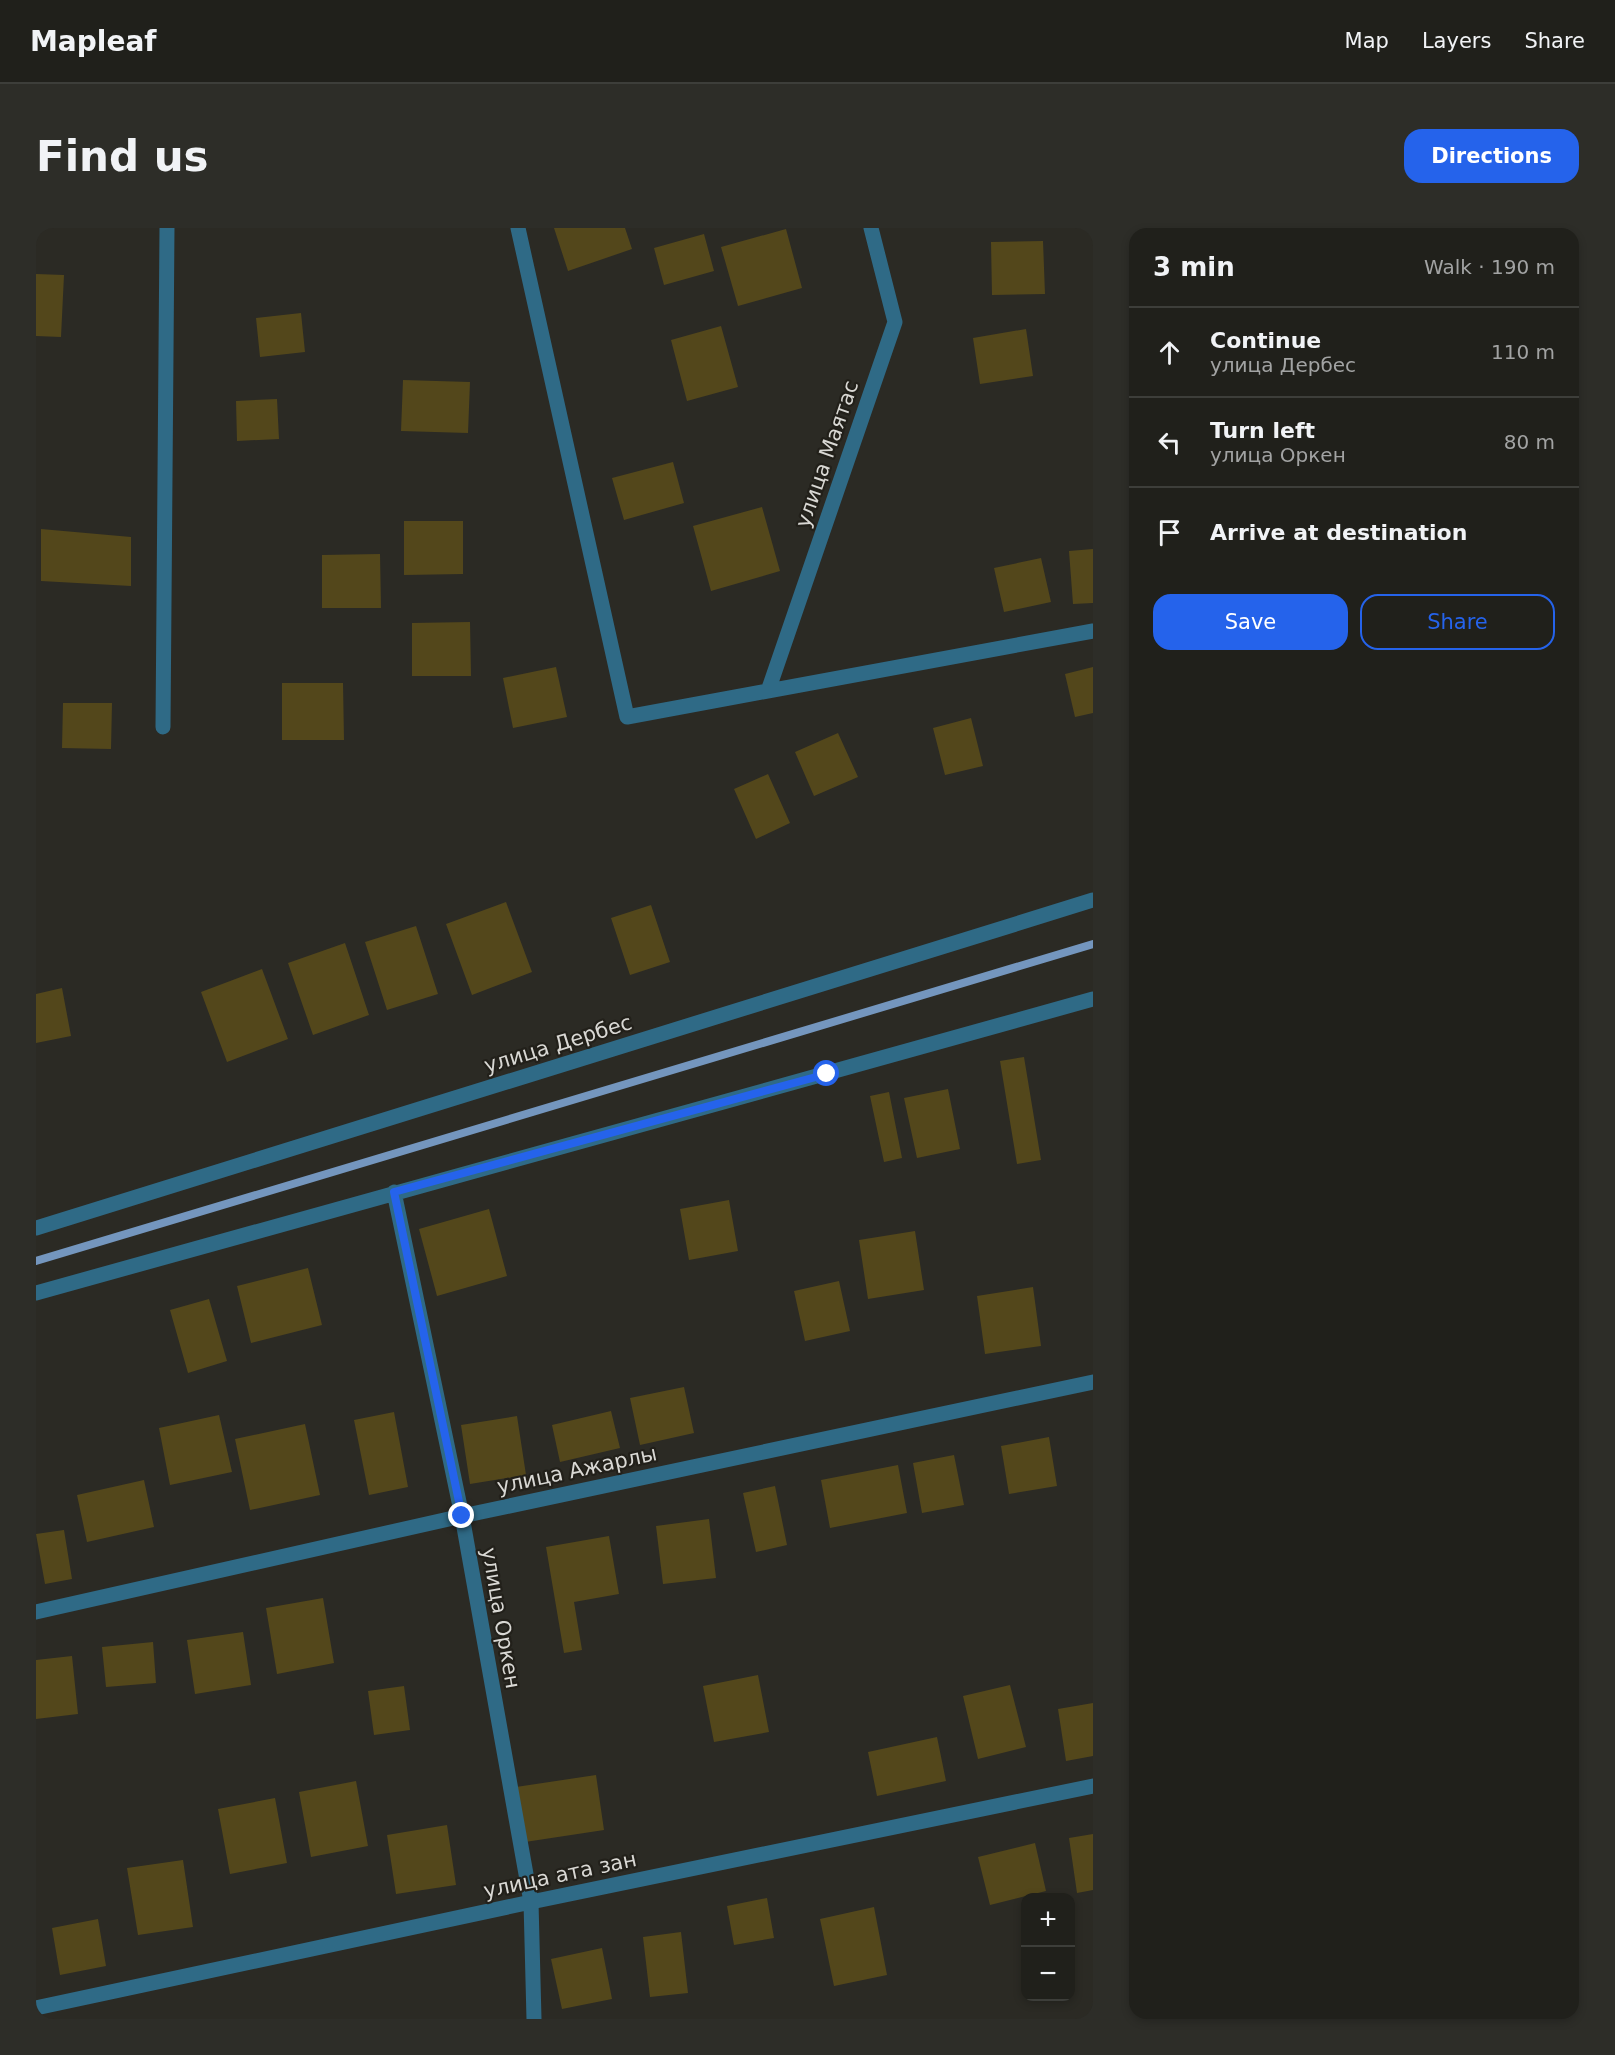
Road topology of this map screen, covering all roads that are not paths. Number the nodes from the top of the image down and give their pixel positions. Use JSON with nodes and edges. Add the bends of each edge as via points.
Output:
{"nodes":[{"id":1,"x":166,"y":228,"type":"edge"},
{"id":2,"x":518,"y":228,"type":"edge"},
{"id":3,"x":871,"y":228,"type":"edge"},
{"id":4,"x":1093,"y":631,"type":"edge"},
{"id":5,"x":768,"y":691,"type":"junction"},
{"id":6,"x":163,"y":727,"type":"dead end"},
{"id":7,"x":1093,"y":900,"type":"edge"},
{"id":8,"x":1093,"y":999,"type":"edge"},
{"id":9,"x":394,"y":1192,"type":"junction"},
{"id":10,"x":36,"y":1228,"type":"edge"},
{"id":11,"x":36,"y":1293,"type":"edge"},
{"id":12,"x":1093,"y":1382,"type":"edge"},
{"id":13,"x":462,"y":1516,"type":"junction"},
{"id":14,"x":36,"y":1612,"type":"edge"},
{"id":15,"x":1093,"y":1786,"type":"edge"},
{"id":16,"x":531,"y":1902,"type":"junction"},
{"id":17,"x":36,"y":2008,"type":"edge"},
{"id":18,"x":534,"y":2019,"type":"edge"}],
"edges":[{"from":1,"to":6,"type":"street"},
{"from":2,"to":5,"type":"street","via":[[627,717]]},
{"from":3,"to":5,"type":"street","name":"улица Маятас","via":[[895,322]]},
{"from":4,"to":5,"type":"street"},
{"from":7,"to":10,"type":"street","name":"улица Дербес"},
{"from":8,"to":9,"type":"street"},
{"from":9,"to":11,"type":"street"},
{"from":9,"to":13,"type":"street","name":"улица Оркен"},
{"from":12,"to":13,"type":"street","name":"улица Ажарлы"},
{"from":13,"to":14,"type":"street","name":"улица Ажарлы"},
{"from":13,"to":16,"type":"street","name":"улица Оркен"},
{"from":15,"to":16,"type":"street","name":"улица ата зан"},
{"from":16,"to":17,"type":"street","name":"улица ата зан"},
{"from":16,"to":18,"type":"street","name":"улица Оркен"}]}
